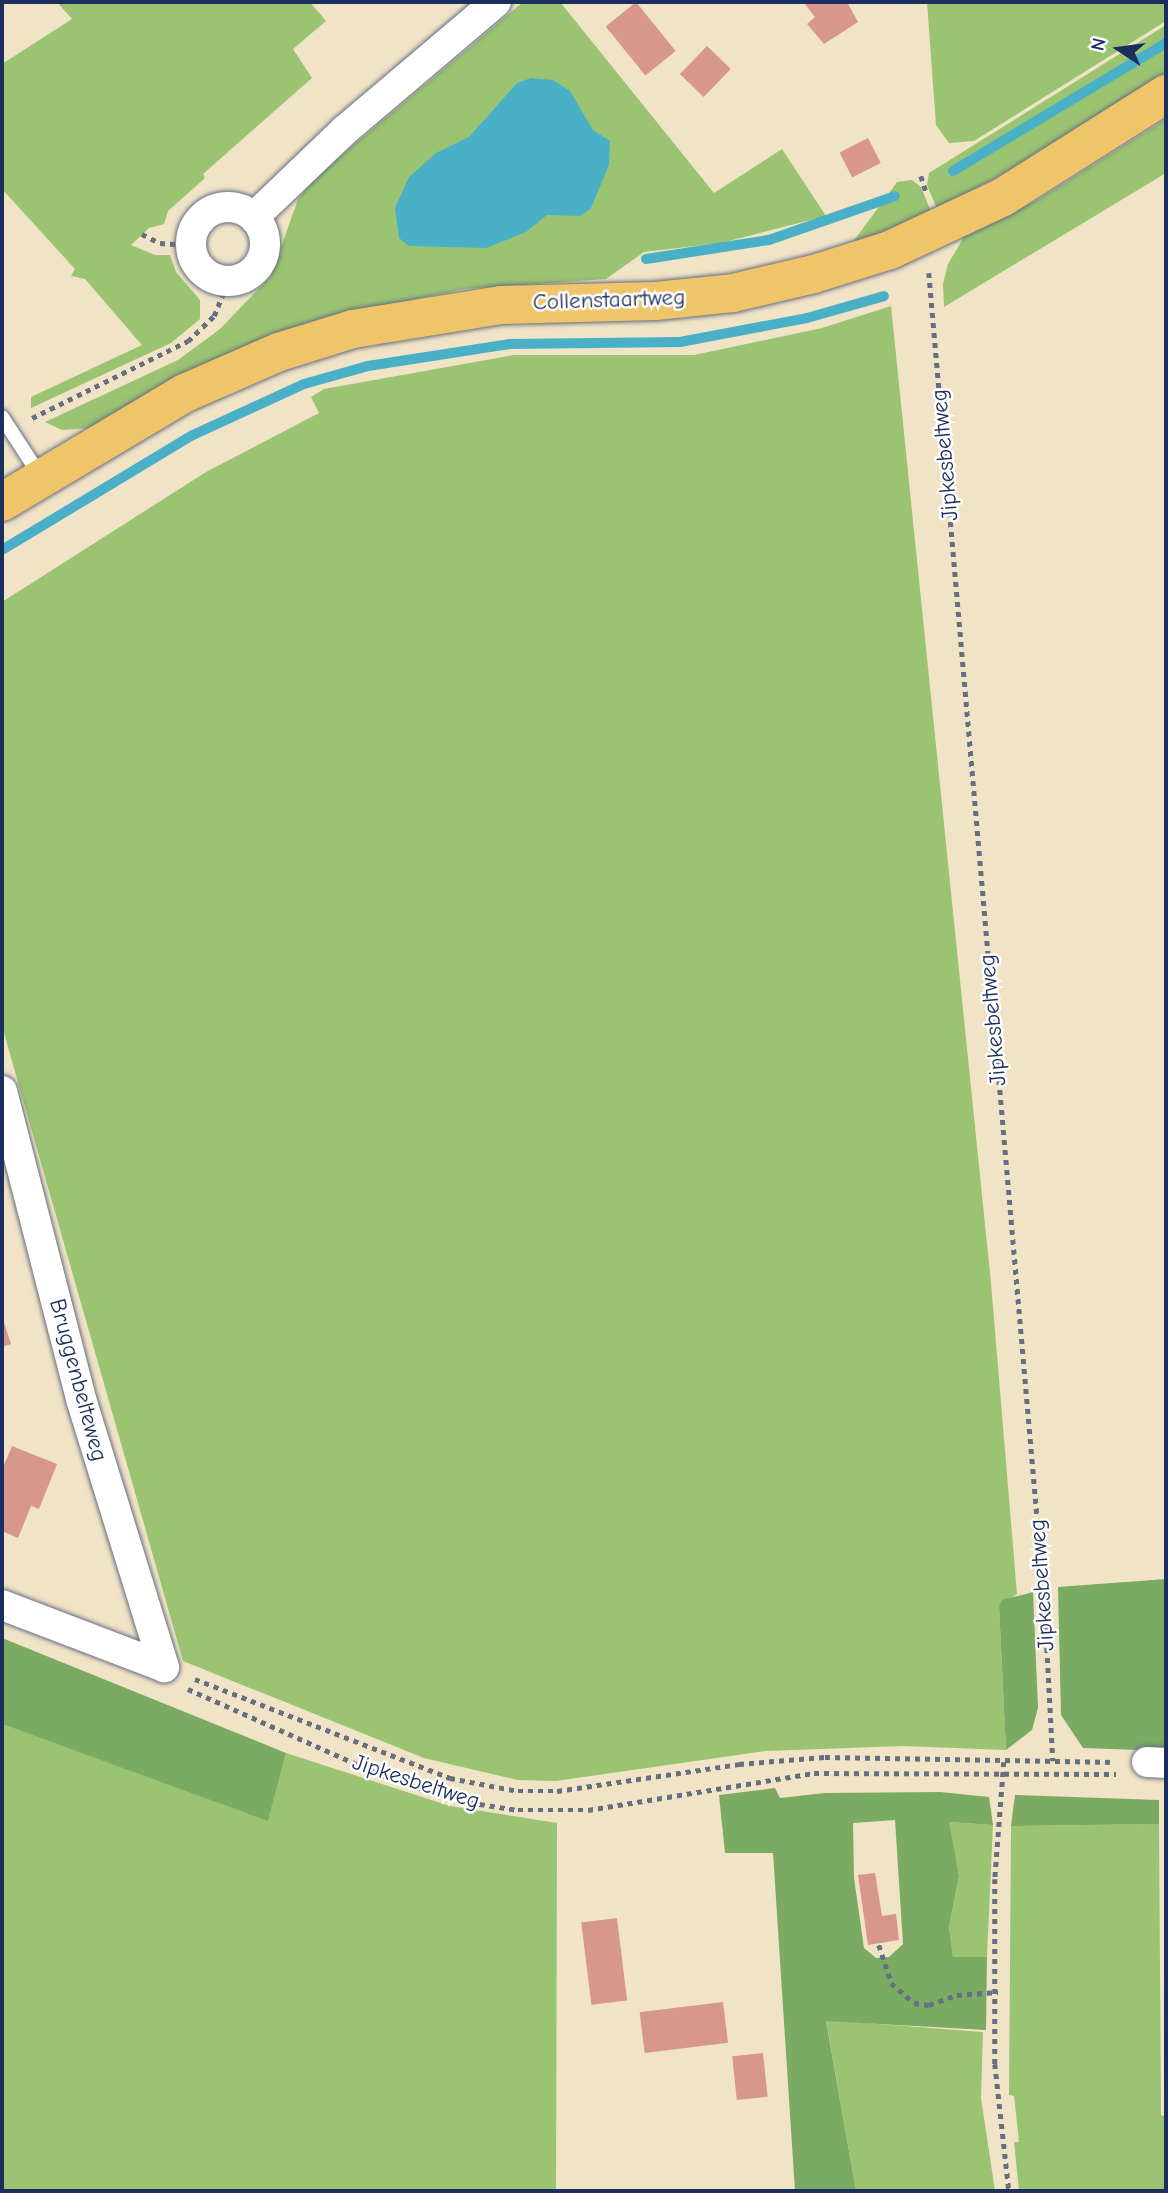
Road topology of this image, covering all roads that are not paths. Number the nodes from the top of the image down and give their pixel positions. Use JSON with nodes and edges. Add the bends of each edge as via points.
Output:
{"nodes":[{"id":1,"x":496,"y":2,"type":"edge"},
{"id":2,"x":1166,"y":94,"type":"edge"},
{"id":3,"x":254,"y":218,"type":"junction"},
{"id":4,"x":2,"y":417,"type":"edge"},
{"id":5,"x":42,"y":478,"type":"junction"},
{"id":6,"x":2,"y":502,"type":"edge"},
{"id":7,"x":2,"y":1091,"type":"edge"},
{"id":8,"x":2,"y":1605,"type":"edge"}],
"edges":[{"from":1,"to":3,"type":"street","via":[[345,130]]},
{"from":2,"to":5,"type":"main road","name":"Collenstaartweg","via":[[1003,197],[858,261],[733,292],[656,301],[501,305],[353,329],[279,352],[210,381]]},
{"from":3,"to":3,"type":"street","via":[[265,244],[260,262],[247,276],[228,282],[202,271],[191,245],[195,226],[209,212],[228,207]]},
{"from":4,"to":5,"type":"lane"},
{"from":5,"to":6,"type":"main road","name":"Collenstaartweg"},
{"from":7,"to":8,"type":"street","name":"Bruggenbelteweg","via":[[81,1399],[164,1667]]}]}
